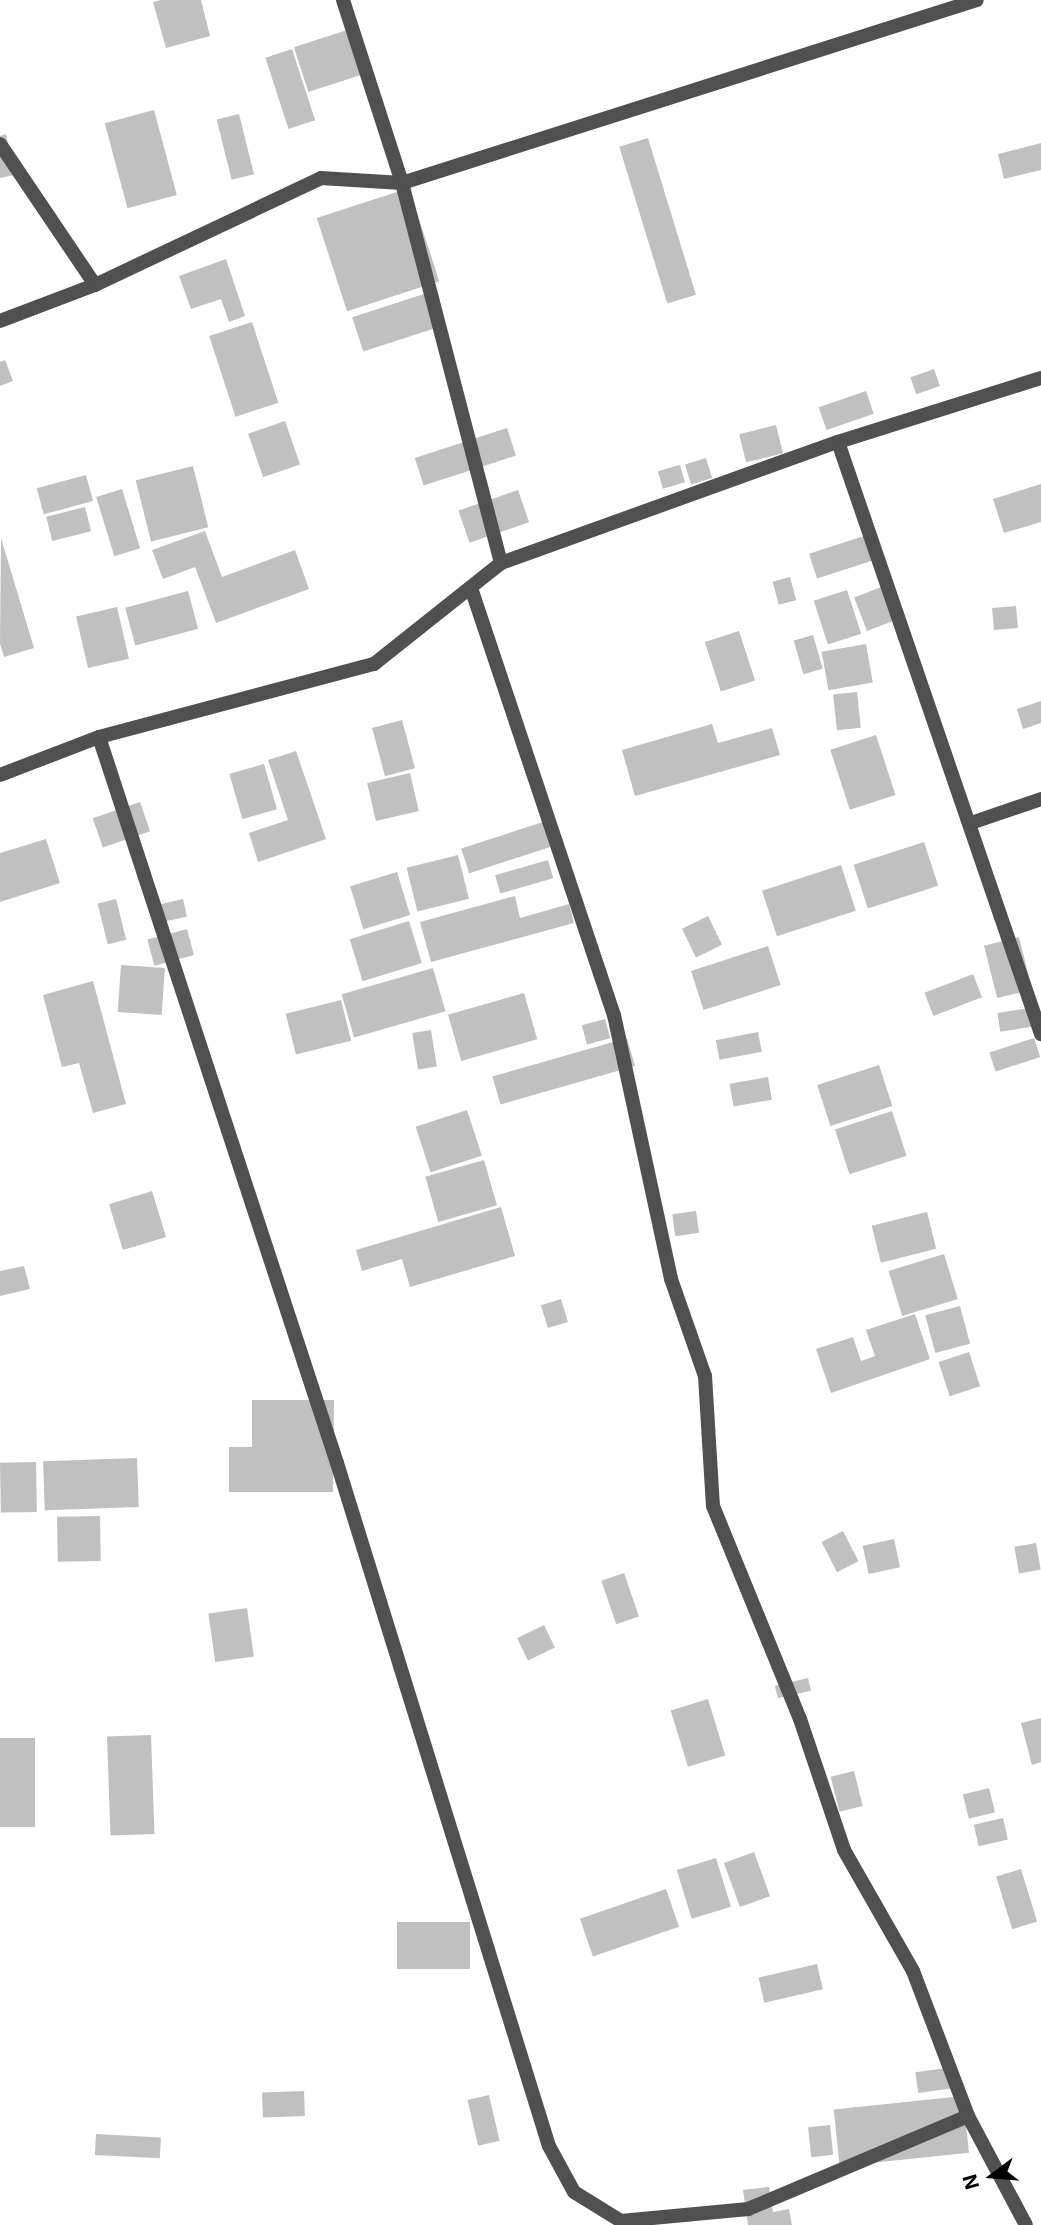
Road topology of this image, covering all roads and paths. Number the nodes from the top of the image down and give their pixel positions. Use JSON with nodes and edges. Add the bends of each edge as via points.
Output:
{"nodes":[{"id":1,"x":343,"y":0,"type":"edge"},
{"id":2,"x":977,"y":0,"type":"edge"},
{"id":3,"x":0,"y":144,"type":"edge"},
{"id":4,"x":402,"y":183,"type":"junction"},
{"id":5,"x":95,"y":285,"type":"junction"},
{"id":6,"x":0,"y":321,"type":"edge"},
{"id":7,"x":1041,"y":378,"type":"edge"},
{"id":8,"x":838,"y":442,"type":"junction"},
{"id":9,"x":501,"y":563,"type":"junction"},
{"id":10,"x":471,"y":588,"type":"junction"},
{"id":11,"x":99,"y":737,"type":"junction"},
{"id":12,"x":0,"y":775,"type":"edge"},
{"id":13,"x":1041,"y":799,"type":"edge"},
{"id":14,"x":971,"y":823,"type":"junction"},
{"id":15,"x":1041,"y":1034,"type":"edge"},
{"id":16,"x":968,"y":2116,"type":"junction"},
{"id":17,"x":1026,"y":2225,"type":"edge"}],
"edges":[{"from":1,"to":4,"type":"street"},
{"from":2,"to":4,"type":"street"},
{"from":3,"to":5,"type":"street"},
{"from":4,"to":5,"type":"street","via":[[321,178]]},
{"from":4,"to":9,"type":"street"},
{"from":5,"to":6,"type":"street"},
{"from":7,"to":8,"type":"street"},
{"from":8,"to":9,"type":"street"},
{"from":8,"to":14,"type":"street"},
{"from":9,"to":10,"type":"street"},
{"from":10,"to":11,"type":"street","via":[[374,664]]},
{"from":10,"to":16,"type":"street","via":[[614,1015],[671,1279],[705,1377],[713,1506],[800,1720],[844,1850],[912,1971]]},
{"from":11,"to":12,"type":"street"},
{"from":11,"to":16,"type":"street","via":[[337,1463],[549,2146],[574,2192],[621,2221],[748,2209]]},
{"from":13,"to":14,"type":"street"},
{"from":14,"to":15,"type":"street"},
{"from":16,"to":17,"type":"street"}]}
